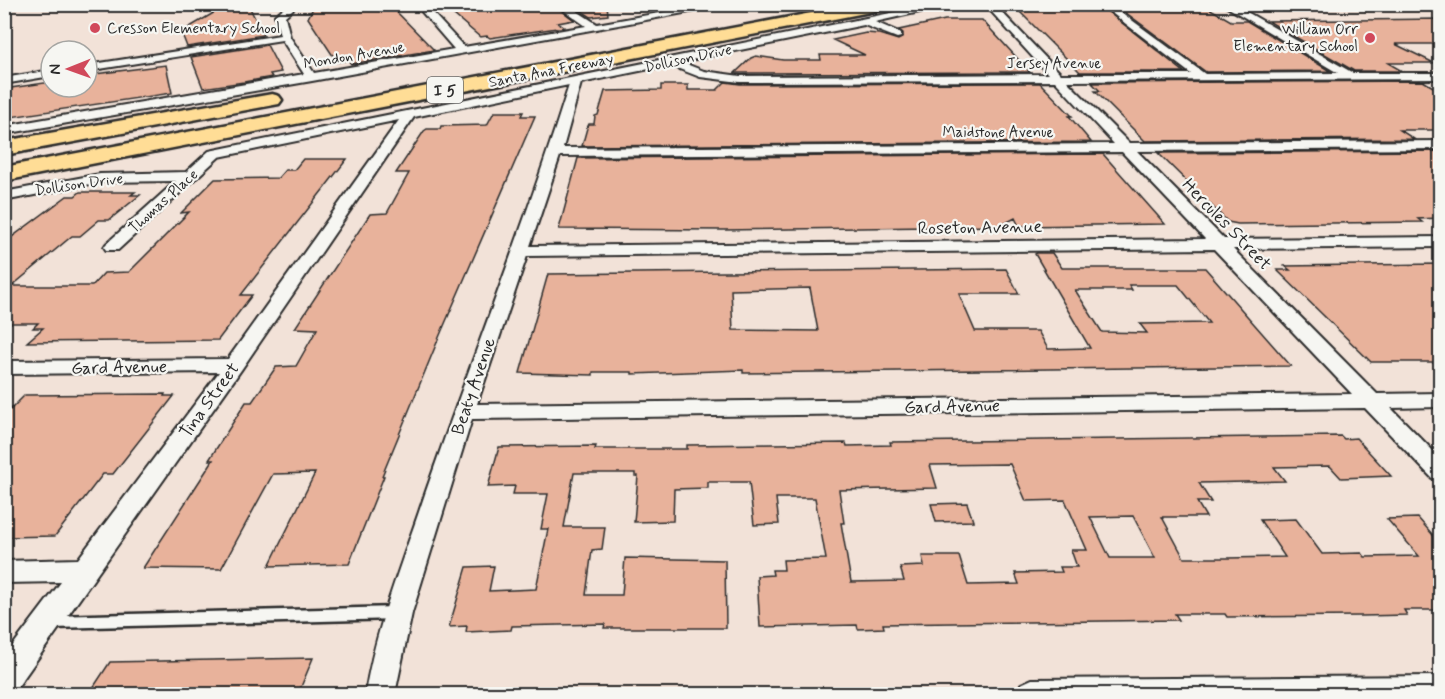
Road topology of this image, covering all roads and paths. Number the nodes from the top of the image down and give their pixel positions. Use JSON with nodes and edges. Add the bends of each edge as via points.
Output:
{"nodes":[{"id":1,"x":295,"y":4,"type":"edge"},
{"id":2,"x":424,"y":4,"type":"edge"},
{"id":3,"x":559,"y":4,"type":"edge"},
{"id":4,"x":729,"y":4,"type":"edge"},
{"id":5,"x":800,"y":4,"type":"edge"},
{"id":6,"x":885,"y":4,"type":"edge"},
{"id":7,"x":951,"y":4,"type":"edge"},
{"id":8,"x":985,"y":4,"type":"edge"},
{"id":9,"x":1104,"y":4,"type":"edge"},
{"id":10,"x":1226,"y":4,"type":"edge"},
{"id":11,"x":704,"y":6,"type":"edge"},
{"id":12,"x":864,"y":21,"type":"junction"},
{"id":13,"x":596,"y":28,"type":"junction"},
{"id":14,"x":897,"y":35,"type":"dead end"},
{"id":15,"x":285,"y":37,"type":"junction"},
{"id":16,"x":462,"y":51,"type":"junction"},
{"id":17,"x":670,"y":61,"type":"junction"},
{"id":18,"x":99,"y":66,"type":"edge"},
{"id":19,"x":39,"y":75,"type":"edge"},
{"id":20,"x":1351,"y":76,"type":"junction"},
{"id":21,"x":1440,"y":76,"type":"edge"},
{"id":22,"x":1202,"y":77,"type":"junction"},
{"id":23,"x":312,"y":78,"type":"junction"},
{"id":24,"x":1058,"y":78,"type":"junction"},
{"id":25,"x":4,"y":81,"type":"edge"},
{"id":26,"x":576,"y":81,"type":"junction"},
{"id":27,"x":409,"y":115,"type":"junction"},
{"id":28,"x":4,"y":130,"type":"edge"},
{"id":29,"x":1440,"y":145,"type":"edge"},
{"id":30,"x":1125,"y":147,"type":"junction"},
{"id":31,"x":4,"y":148,"type":"edge"},
{"id":32,"x":555,"y":152,"type":"junction"},
{"id":33,"x":214,"y":154,"type":"joint"},
{"id":34,"x":4,"y":174,"type":"edge"},
{"id":35,"x":191,"y":176,"type":"junction"},
{"id":36,"x":4,"y":197,"type":"edge"},
{"id":37,"x":1440,"y":243,"type":"edge"},
{"id":38,"x":1220,"y":244,"type":"junction"},
{"id":39,"x":112,"y":247,"type":"dead end"},
{"id":40,"x":521,"y":251,"type":"junction"},
{"id":41,"x":234,"y":365,"type":"junction"},
{"id":42,"x":4,"y":368,"type":"edge"},
{"id":43,"x":1440,"y":399,"type":"edge"},
{"id":44,"x":1372,"y":400,"type":"junction"},
{"id":45,"x":464,"y":412,"type":"junction"},
{"id":46,"x":1440,"y":472,"type":"edge"},
{"id":47,"x":85,"y":570,"type":"junction"},
{"id":48,"x":4,"y":572,"type":"edge"},
{"id":49,"x":398,"y":613,"type":"junction"},
{"id":50,"x":48,"y":622,"type":"junction"},
{"id":51,"x":4,"y":682,"type":"edge"},
{"id":52,"x":1440,"y":690,"type":"edge"},
{"id":53,"x":380,"y":694,"type":"edge"},
{"id":54,"x":1032,"y":694,"type":"edge"}],
"edges":[{"from":1,"to":15,"type":"street","via":[[280,15]]},
{"from":2,"to":16,"type":"street","via":[[424,10]]},
{"from":3,"to":13,"type":"street"},
{"from":4,"to":11,"type":"street","name":"Mondon Avenue"},
{"from":5,"to":31,"type":"highway","name":"Santa Ana Freeway","number":"I 5"},
{"from":6,"to":34,"type":"highway","name":"Santa Ana Freeway","number":"I 5"},
{"from":7,"to":12,"type":"street","name":"Dollison Drive"},
{"from":8,"to":24,"type":"street","name":"Hercules Street"},
{"from":9,"to":22,"type":"street"},
{"from":10,"to":20,"type":"street"},
{"from":11,"to":13,"type":"street","name":"Mondon Avenue"},
{"from":12,"to":14,"type":"street"},
{"from":12,"to":17,"type":"street","name":"Dollison Drive"},
{"from":13,"to":16,"type":"street","name":"Mondon Avenue"},
{"from":15,"to":18,"type":"street"},
{"from":15,"to":23,"type":"street"},
{"from":16,"to":23,"type":"street","name":"Mondon Avenue"},
{"from":17,"to":24,"type":"street","name":"Jersey Avenue","via":[[705,75],[740,79]]},
{"from":17,"to":26,"type":"street","name":"Dollison Drive"},
{"from":19,"to":25,"type":"street"},
{"from":20,"to":21,"type":"street","name":"Jersey Avenue"},
{"from":20,"to":22,"type":"street","name":"Jersey Avenue"},
{"from":22,"to":24,"type":"street","name":"Jersey Avenue"},
{"from":23,"to":28,"type":"street","name":"Mondon Avenue"},
{"from":24,"to":30,"type":"street","name":"Hercules Street"},
{"from":26,"to":27,"type":"street","name":"Dollison Drive"},
{"from":26,"to":32,"type":"street","name":"Beaty Avenue"},
{"from":27,"to":33,"type":"street","name":"Dollison Drive"},
{"from":27,"to":41,"type":"street","name":"Tina Street"},
{"from":29,"to":30,"type":"street","name":"Maidstone Avenue"},
{"from":30,"to":32,"type":"street","name":"Maidstone Avenue"},
{"from":30,"to":38,"type":"street","name":"Hercules Street"},
{"from":32,"to":40,"type":"street","name":"Beaty Avenue"},
{"from":33,"to":35,"type":"street","name":"Thomas Place"},
{"from":35,"to":36,"type":"street","name":"Dollison Drive","via":[[100,178]]},
{"from":35,"to":39,"type":"street","name":"Thomas Place"},
{"from":37,"to":38,"type":"street","name":"Roseton Avenue"},
{"from":38,"to":40,"type":"street","name":"Roseton Avenue"},
{"from":38,"to":44,"type":"street","name":"Hercules Street"},
{"from":40,"to":45,"type":"street","name":"Beaty Avenue"},
{"from":41,"to":42,"type":"street","name":"Gard Avenue"},
{"from":41,"to":47,"type":"street","name":"Tina Street"},
{"from":43,"to":44,"type":"street","name":"Gard Avenue"},
{"from":44,"to":45,"type":"street","name":"Gard Avenue"},
{"from":44,"to":46,"type":"street","name":"Hercules Street"},
{"from":45,"to":49,"type":"street","name":"Beaty Avenue"},
{"from":47,"to":48,"type":"street"},
{"from":47,"to":50,"type":"street","name":"Tina Street"},
{"from":49,"to":50,"type":"lane"},
{"from":49,"to":53,"type":"street","name":"Beaty Avenue"},
{"from":50,"to":51,"type":"street","name":"Tina Street"},
{"from":52,"to":54,"type":"street"}]}
